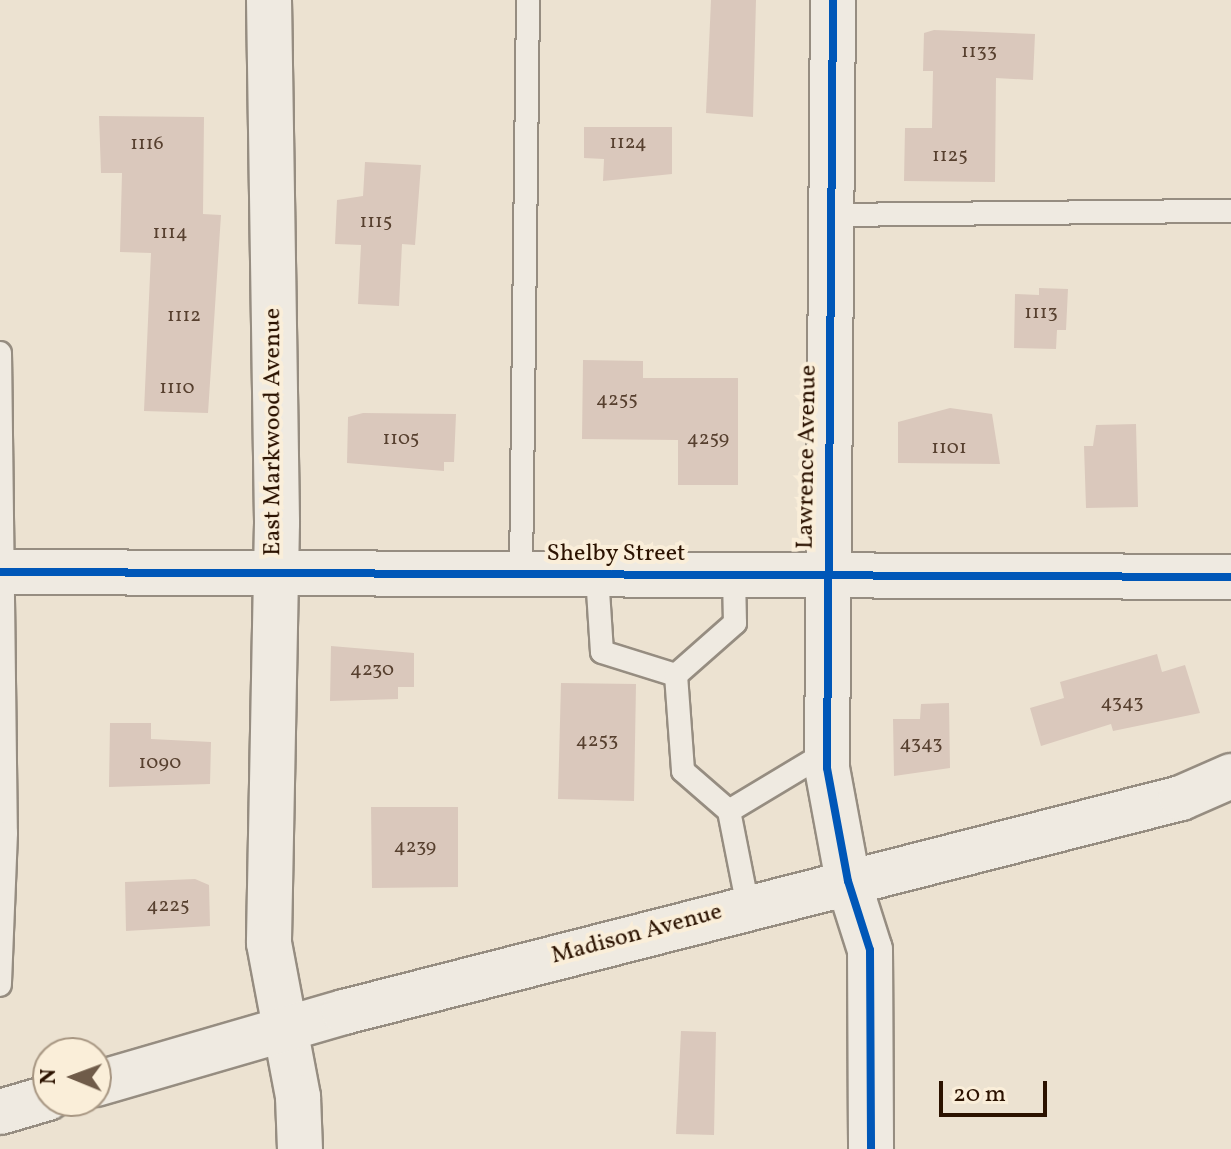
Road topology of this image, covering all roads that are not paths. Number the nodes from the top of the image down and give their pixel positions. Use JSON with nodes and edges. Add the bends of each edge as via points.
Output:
{"nodes":[{"id":1,"x":269,"y":0,"type":"edge"},
{"id":2,"x":528,"y":0,"type":"edge"},
{"id":3,"x":833,"y":0,"type":"edge"},
{"id":4,"x":1231,"y":211,"type":"edge"},
{"id":5,"x":831,"y":215,"type":"junction"},
{"id":6,"x":0,"y":353,"type":"edge"},
{"id":7,"x":2,"y":572,"type":"edge"},
{"id":8,"x":275,"y":573,"type":"junction"},
{"id":9,"x":521,"y":574,"type":"junction"},
{"id":10,"x":597,"y":575,"type":"junction"},
{"id":11,"x":734,"y":576,"type":"junction"},
{"id":12,"x":826,"y":576,"type":"junction"},
{"id":13,"x":1231,"y":577,"type":"edge"},
{"id":14,"x":676,"y":675,"type":"junction"},
{"id":15,"x":827,"y":752,"type":"junction"},
{"id":16,"x":1231,"y":776,"type":"edge"},
{"id":17,"x":1231,"y":795,"type":"edge"},
{"id":18,"x":1181,"y":798,"type":"junction"},
{"id":19,"x":729,"y":811,"type":"junction"},
{"id":20,"x":848,"y":881,"type":"junction"},
{"id":21,"x":748,"y":907,"type":"junction"},
{"id":22,"x":0,"y":985,"type":"edge"},
{"id":23,"x":286,"y":1028,"type":"junction"},
{"id":24,"x":112,"y":1079,"type":"edge"},
{"id":25,"x":32,"y":1103,"type":"edge"},
{"id":26,"x":0,"y":1112,"type":"edge"},
{"id":27,"x":300,"y":1149,"type":"edge"},
{"id":28,"x":871,"y":1149,"type":"edge"}],
"edges":[{"from":1,"to":8,"type":"main road","name":"East Markwood Avenue"},
{"from":2,"to":9,"type":"lane"},
{"from":3,"to":5,"type":"main road","name":"Lawrence Avenue"},
{"from":4,"to":5,"type":"lane"},
{"from":5,"to":12,"type":"main road","name":"Lawrence Avenue"},
{"from":6,"to":7,"type":"lane"},
{"from":7,"to":8,"type":"main road","name":"Shelby Street"},
{"from":7,"to":22,"type":"lane"},
{"from":8,"to":9,"type":"main road","name":"Shelby Street"},
{"from":8,"to":23,"type":"main road","name":"East Markwood Avenue","via":[[269,943]]},
{"from":9,"to":10,"type":"main road","name":"Shelby Street"},
{"from":10,"to":11,"type":"main road","name":"Shelby Street"},
{"from":10,"to":14,"type":"lane","via":[[602,652]]},
{"from":11,"to":12,"type":"main road","name":"Shelby Street"},
{"from":11,"to":14,"type":"lane","via":[[735,623]]},
{"from":12,"to":13,"type":"main road","name":"Shelby Street"},
{"from":12,"to":15,"type":"main road","name":"Lawrence Avenue"},
{"from":14,"to":19,"type":"lane","via":[[683,771]]},
{"from":15,"to":19,"type":"lane"},
{"from":15,"to":20,"type":"main road","name":"Lawrence Avenue"},
{"from":16,"to":18,"type":"main road","name":"Madison Avenue"},
{"from":17,"to":18,"type":"main road","name":"Madison Avenue"},
{"from":18,"to":20,"type":"main road","name":"Madison Avenue"},
{"from":19,"to":21,"type":"lane"},
{"from":20,"to":21,"type":"main road","name":"Madison Avenue"},
{"from":20,"to":28,"type":"main road","name":"Lawrence Avenue","via":[[870,950]]},
{"from":21,"to":23,"type":"main road","name":"Madison Avenue"},
{"from":23,"to":24,"type":"main road","name":"Madison Avenue"},
{"from":23,"to":27,"type":"main road","name":"East Markwood Avenue"},
{"from":25,"to":26,"type":"main road"}]}
